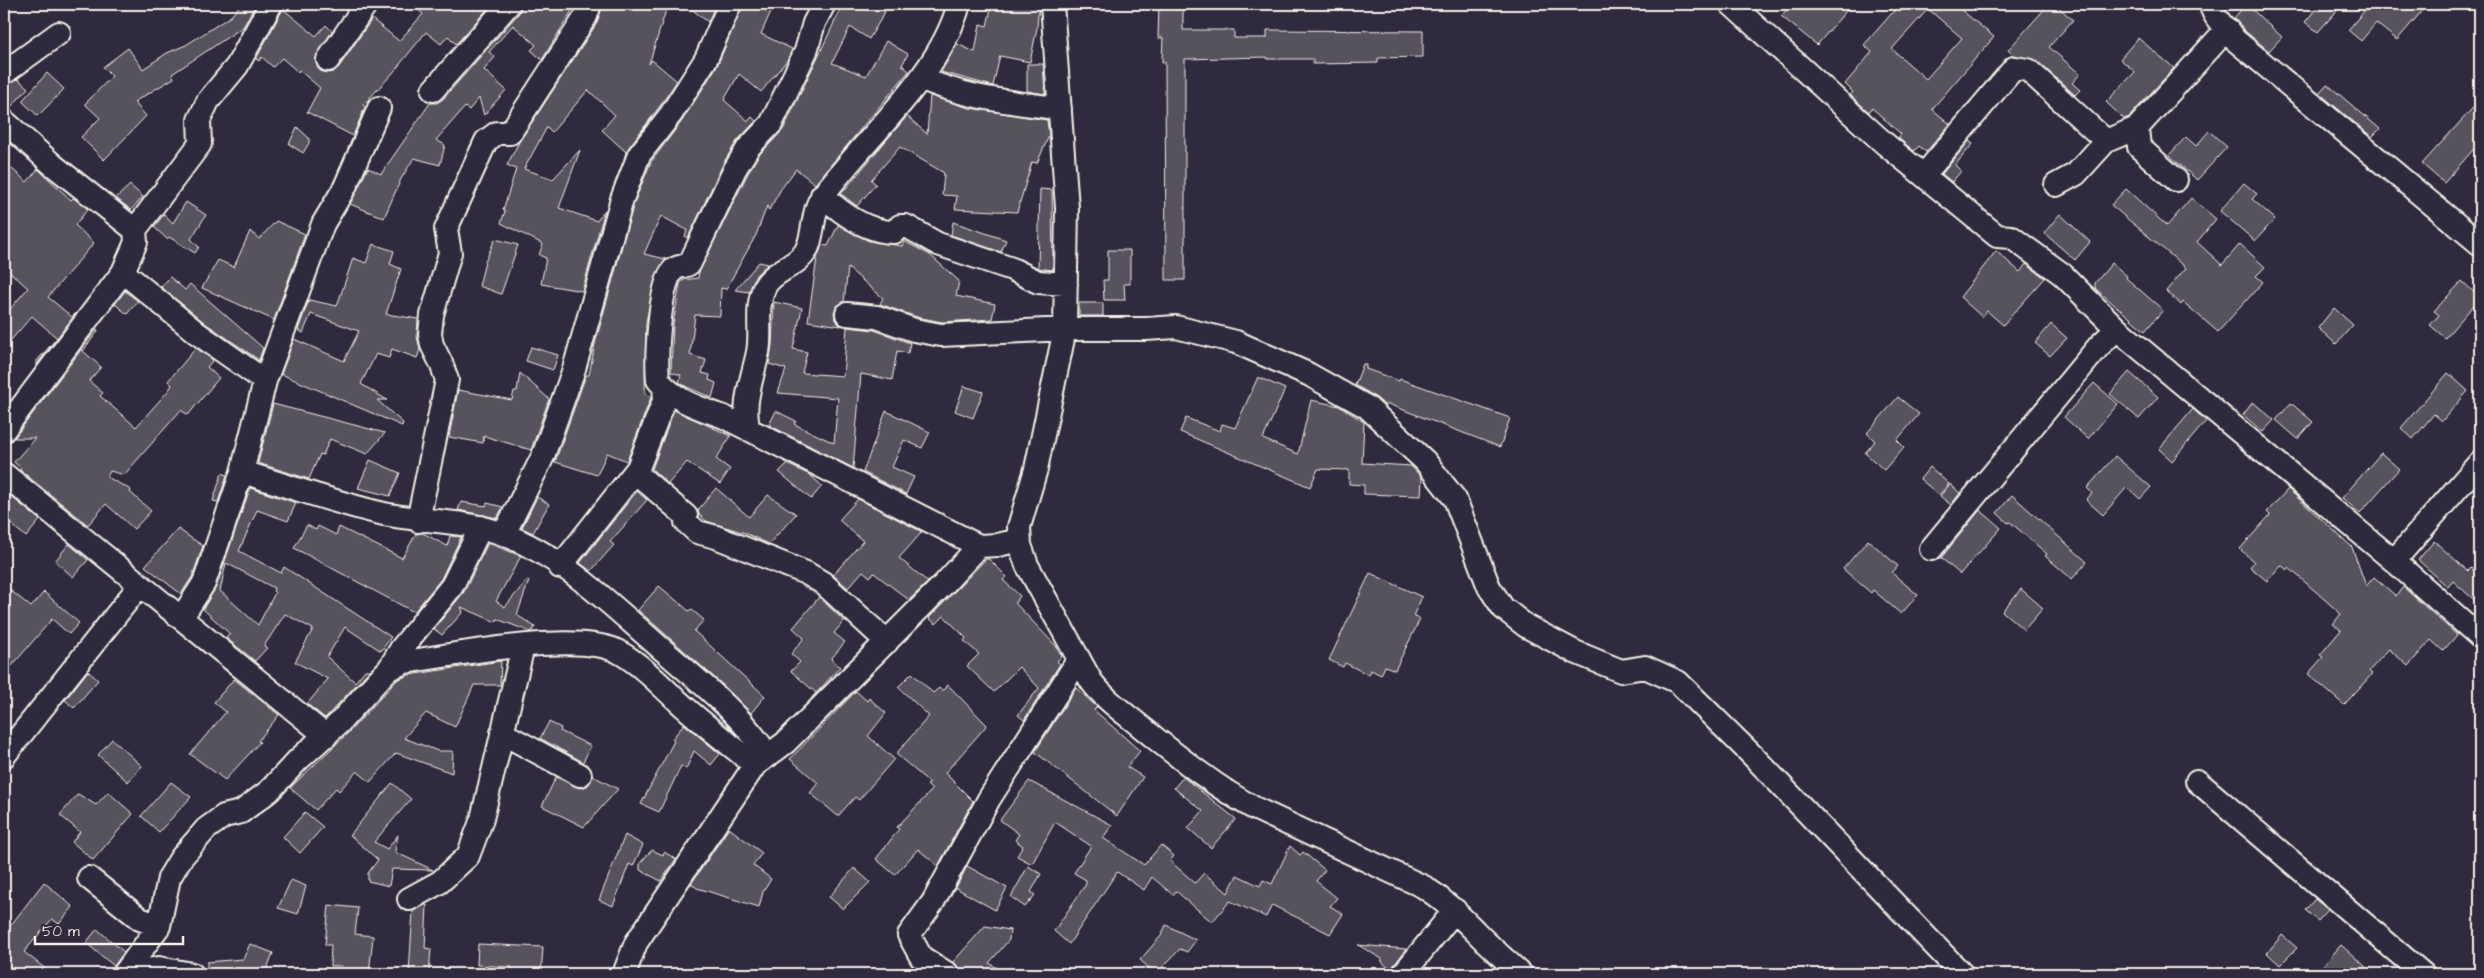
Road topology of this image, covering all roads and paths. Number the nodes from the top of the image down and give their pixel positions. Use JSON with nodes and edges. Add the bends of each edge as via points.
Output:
{"nodes":[{"id":1,"x":271,"y":4,"type":"edge"},
{"id":2,"x":366,"y":4,"type":"edge"},
{"id":3,"x":508,"y":4,"type":"edge"},
{"id":4,"x":590,"y":4,"type":"edge"},
{"id":5,"x":730,"y":4,"type":"edge"},
{"id":6,"x":824,"y":4,"type":"edge"},
{"id":7,"x":959,"y":4,"type":"edge"},
{"id":8,"x":1052,"y":4,"type":"edge"},
{"id":9,"x":1731,"y":4,"type":"edge"},
{"id":10,"x":2212,"y":5,"type":"edge"},
{"id":11,"x":2227,"y":29,"type":"junction"},
{"id":12,"x":59,"y":33,"type":"dead end"},
{"id":13,"x":328,"y":60,"type":"dead end"},
{"id":14,"x":4,"y":73,"type":"edge"},
{"id":15,"x":921,"y":78,"type":"junction"},
{"id":16,"x":433,"y":90,"type":"dead end"},
{"id":17,"x":379,"y":108,"type":"dead end"},
{"id":18,"x":1060,"y":109,"type":"junction"},
{"id":19,"x":4,"y":121,"type":"edge"},
{"id":20,"x":2137,"y":128,"type":"junction"},
{"id":21,"x":2106,"y":141,"type":"junction"},
{"id":22,"x":1924,"y":175,"type":"junction"},
{"id":23,"x":2176,"y":180,"type":"dead end"},
{"id":24,"x":2056,"y":185,"type":"dead end"},
{"id":25,"x":822,"y":195,"type":"junction"},
{"id":26,"x":135,"y":230,"type":"junction"},
{"id":27,"x":2480,"y":244,"type":"edge"},
{"id":28,"x":123,"y":272,"type":"junction"},
{"id":29,"x":1066,"y":284,"type":"junction"},
{"id":30,"x":847,"y":314,"type":"dead end"},
{"id":31,"x":1066,"y":329,"type":"junction"},
{"id":32,"x":2117,"y":329,"type":"junction"},
{"id":33,"x":265,"y":381,"type":"junction"},
{"id":34,"x":664,"y":388,"type":"junction"},
{"id":35,"x":4,"y":430,"type":"edge"},
{"id":36,"x":749,"y":430,"type":"junction"},
{"id":37,"x":2480,"y":462,"type":"edge"},
{"id":38,"x":242,"y":472,"type":"junction"},
{"id":39,"x":635,"y":472,"type":"junction"},
{"id":40,"x":4,"y":474,"type":"edge"},
{"id":41,"x":418,"y":521,"type":"junction"},
{"id":42,"x":481,"y":527,"type":"junction"},
{"id":43,"x":504,"y":534,"type":"junction"},
{"id":44,"x":1020,"y":540,"type":"junction"},
{"id":45,"x":979,"y":546,"type":"junction"},
{"id":46,"x":1931,"y":549,"type":"dead end"},
{"id":47,"x":2394,"y":561,"type":"junction"},
{"id":48,"x":560,"y":567,"type":"junction"},
{"id":49,"x":140,"y":586,"type":"junction"},
{"id":50,"x":182,"y":617,"type":"junction"},
{"id":51,"x":2480,"y":637,"type":"edge"},
{"id":52,"x":887,"y":642,"type":"junction"},
{"id":53,"x":523,"y":646,"type":"junction"},
{"id":54,"x":1079,"y":659,"type":"junction"},
{"id":55,"x":389,"y":670,"type":"junction"},
{"id":56,"x":502,"y":733,"type":"junction"},
{"id":57,"x":326,"y":736,"type":"junction"},
{"id":58,"x":4,"y":756,"type":"edge"},
{"id":59,"x":761,"y":761,"type":"junction"},
{"id":60,"x":580,"y":775,"type":"dead end"},
{"id":61,"x":2197,"y":781,"type":"dead end"},
{"id":62,"x":89,"y":878,"type":"dead end"},
{"id":63,"x":409,"y":899,"type":"dead end"},
{"id":64,"x":1455,"y":910,"type":"junction"},
{"id":65,"x":159,"y":926,"type":"junction"},
{"id":66,"x":124,"y":974,"type":"edge"},
{"id":67,"x":132,"y":974,"type":"edge"},
{"id":68,"x":192,"y":974,"type":"edge"},
{"id":69,"x":624,"y":974,"type":"edge"},
{"id":70,"x":948,"y":974,"type":"edge"},
{"id":71,"x":1402,"y":974,"type":"edge"},
{"id":72,"x":1521,"y":974,"type":"edge"},
{"id":73,"x":1962,"y":974,"type":"edge"},
{"id":74,"x":2422,"y":974,"type":"edge"}],
"edges":[{"from":1,"to":26,"type":"street","via":[[237,66],[208,101],[199,120],[200,144]]},
{"from":2,"to":13,"type":"street"},
{"from":3,"to":16,"type":"street"},
{"from":4,"to":41,"type":"street","via":[[586,16],[510,133],[497,133],[486,141],[446,229],[450,253],[432,315],[430,334],[447,380]]},
{"from":5,"to":43,"type":"street","via":[[706,60],[671,114],[639,155],[622,199],[574,369],[543,456]]},
{"from":6,"to":34,"type":"street","via":[[806,51],[770,124],[748,148],[735,169],[690,263],[671,272],[657,361],[658,380]]},
{"from":7,"to":15,"type":"street","via":[[949,30]]},
{"from":8,"to":18,"type":"street"},
{"from":9,"to":22,"type":"street","via":[[1884,143]]},
{"from":10,"to":11,"type":"street","via":[[2218,24]]},
{"from":11,"to":20,"type":"street"},
{"from":11,"to":27,"type":"street","via":[[2235,40]]},
{"from":12,"to":14,"type":"street"},
{"from":15,"to":18,"type":"street","via":[[935,85],[979,95]]},
{"from":15,"to":25,"type":"street"},
{"from":17,"to":33,"type":"street","via":[[344,187],[323,224]]},
{"from":18,"to":29,"type":"street","via":[[1067,208]]},
{"from":19,"to":26,"type":"street"},
{"from":20,"to":21,"type":"street"},
{"from":20,"to":23,"type":"street","via":[[2139,148]]},
{"from":21,"to":22,"type":"street","via":[[2028,70],[2014,68]]},
{"from":21,"to":24,"type":"street","via":[[2076,174]]},
{"from":22,"to":32,"type":"street","via":[[1997,236],[2011,237],[2062,274]]},
{"from":25,"to":29,"type":"street","via":[[851,218],[874,229],[894,232],[900,226],[906,226],[938,244],[1012,268],[1038,282]]},
{"from":25,"to":36,"type":"street","via":[[805,253],[764,286],[758,316],[758,350],[748,399],[746,419]]},
{"from":26,"to":28,"type":"street","via":[[136,242]]},
{"from":28,"to":33,"type":"street","via":[[197,333]]},
{"from":28,"to":35,"type":"street"},
{"from":29,"to":31,"type":"street"},
{"from":30,"to":31,"type":"street","via":[[877,317],[941,336]]},
{"from":31,"to":44,"type":"street","via":[[1036,469],[1019,527]]},
{"from":31,"to":73,"type":"street","via":[[1176,327],[1236,342],[1308,374],[1367,408],[1425,461],[1455,499],[1489,587],[1503,608],[1526,626],[1575,652],[1621,671],[1645,667],[1678,682]]},
{"from":32,"to":46,"type":"street","via":[[2099,346]]},
{"from":32,"to":47,"type":"street"},
{"from":33,"to":38,"type":"street"},
{"from":34,"to":36,"type":"street","via":[[688,404]]},
{"from":34,"to":39,"type":"street","via":[[665,398]]},
{"from":36,"to":45,"type":"street"},
{"from":37,"to":47,"type":"street"},
{"from":38,"to":41,"type":"street","via":[[382,514]]},
{"from":38,"to":50,"type":"street","via":[[204,583]]},
{"from":39,"to":48,"type":"street"},
{"from":39,"to":52,"type":"street","via":[[686,516],[686,522],[698,532],[806,573],[823,583]]},
{"from":40,"to":49,"type":"street"},
{"from":41,"to":42,"type":"street"},
{"from":42,"to":43,"type":"street"},
{"from":42,"to":55,"type":"street","via":[[452,586],[401,649]]},
{"from":43,"to":48,"type":"street"},
{"from":44,"to":45,"type":"street"},
{"from":44,"to":54,"type":"street","via":[[1027,565]]},
{"from":45,"to":52,"type":"street"},
{"from":47,"to":51,"type":"street"},
{"from":48,"to":59,"type":"street","via":[[602,595],[714,694],[756,737]]},
{"from":49,"to":50,"type":"street"},
{"from":49,"to":58,"type":"street"},
{"from":50,"to":57,"type":"street"},
{"from":52,"to":59,"type":"street","via":[[786,743]]},
{"from":53,"to":55,"type":"street","via":[[405,662]]},
{"from":53,"to":56,"type":"street"},
{"from":53,"to":59,"type":"street","via":[[596,644],[615,650],[631,660],[711,730]]},
{"from":54,"to":64,"type":"street","via":[[1099,692],[1230,795],[1424,887]]},
{"from":54,"to":70,"type":"street","via":[[989,799],[933,902],[909,936],[921,958]]},
{"from":55,"to":57,"type":"street"},
{"from":56,"to":60,"type":"street"},
{"from":56,"to":63,"type":"street","via":[[482,819],[468,856],[440,882]]},
{"from":57,"to":65,"type":"street","via":[[269,791],[241,812],[224,816],[206,828],[169,878]]},
{"from":59,"to":69,"type":"street","via":[[636,943]]},
{"from":61,"to":74,"type":"street"},
{"from":62,"to":65,"type":"street","via":[[140,919]]},
{"from":64,"to":71,"type":"street"},
{"from":64,"to":72,"type":"street"},
{"from":65,"to":66,"type":"street"},
{"from":67,"to":68,"type":"street","via":[[159,968]]}]}
